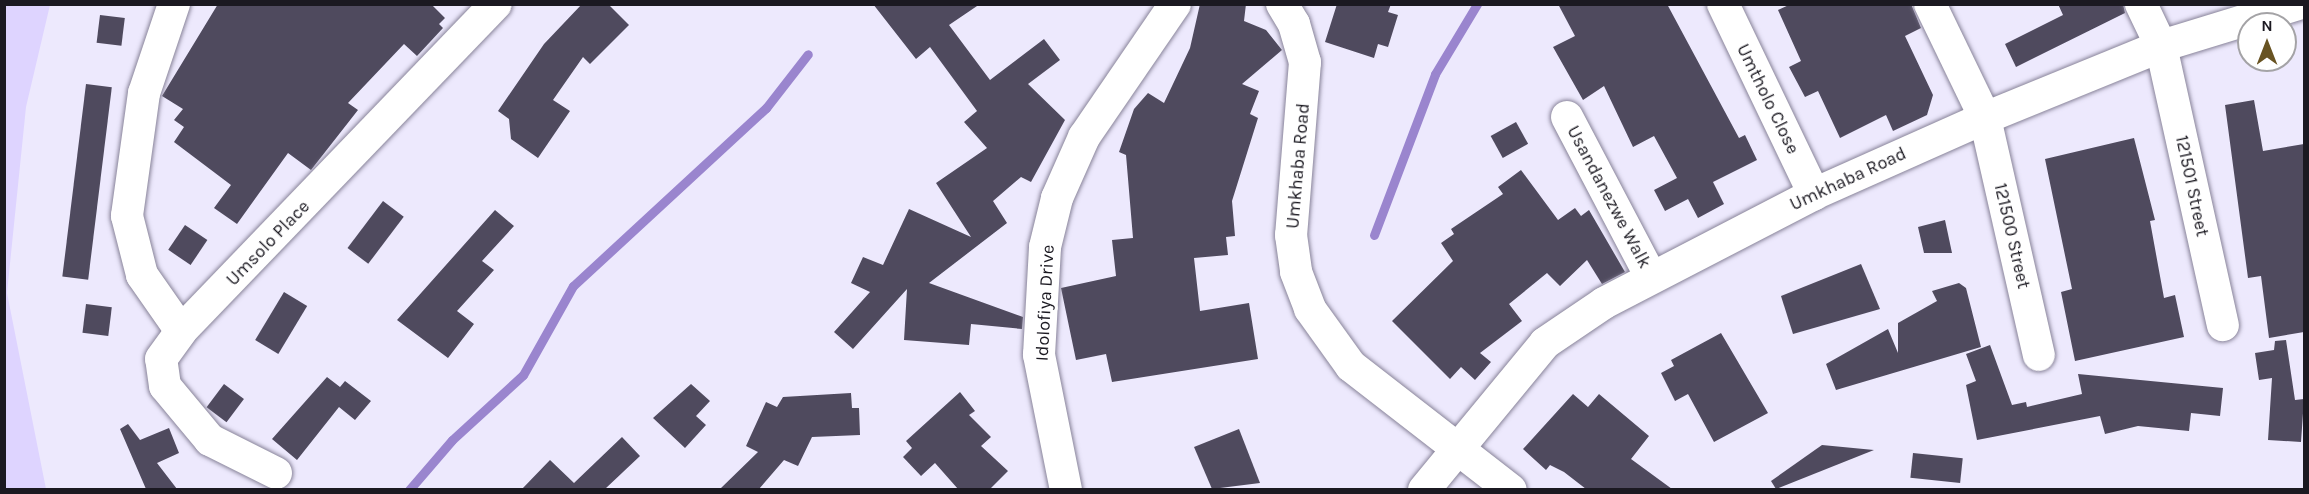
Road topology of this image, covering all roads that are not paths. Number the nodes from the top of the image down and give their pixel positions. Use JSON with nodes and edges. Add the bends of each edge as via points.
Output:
{"nodes":[{"id":1,"x":174,"y":4,"type":"edge"},
{"id":2,"x":496,"y":4,"type":"edge"},
{"id":3,"x":1175,"y":4,"type":"edge"},
{"id":4,"x":1282,"y":4,"type":"edge"},
{"id":5,"x":1723,"y":4,"type":"edge"},
{"id":6,"x":1930,"y":4,"type":"edge"},
{"id":7,"x":2141,"y":4,"type":"edge"},
{"id":8,"x":2298,"y":4,"type":"edge"},
{"id":9,"x":2161,"y":46,"type":"junction"},
{"id":10,"x":1567,"y":117,"type":"dead end"},
{"id":11,"x":1985,"y":118,"type":"junction"},
{"id":12,"x":1814,"y":194,"type":"junction"},
{"id":13,"x":1651,"y":277,"type":"junction"},
{"id":14,"x":2223,"y":325,"type":"dead end"},
{"id":15,"x":181,"y":331,"type":"junction"},
{"id":16,"x":2039,"y":355,"type":"dead end"},
{"id":17,"x":1454,"y":447,"type":"junction"},
{"id":18,"x":276,"y":473,"type":"dead end"},
{"id":19,"x":1066,"y":489,"type":"edge"},
{"id":20,"x":1424,"y":489,"type":"edge"},
{"id":21,"x":1511,"y":489,"type":"edge"}],
"edges":[{"from":1,"to":15,"type":"street","via":[[144,93],[127,216],[142,275]]},
{"from":2,"to":15,"type":"street","name":"Umsolo Place"},
{"from":3,"to":19,"type":"street","name":"Idolofiya Drive","via":[[1084,137],[1057,198],[1045,247],[1039,355]]},
{"from":4,"to":17,"type":"street","name":"Umkhaba Road","via":[[1294,24],[1305,62],[1291,235],[1296,272],[1310,309],[1351,366]]},
{"from":5,"to":12,"type":"street","name":"Umtholo Close"},
{"from":6,"to":11,"type":"street","name":"121500 Street"},
{"from":7,"to":9,"type":"street","name":"121501 Street"},
{"from":8,"to":9,"type":"street","name":"Umkhaba Road"},
{"from":9,"to":11,"type":"street","name":"Umkhaba Road"},
{"from":9,"to":14,"type":"street","name":"121501 Street"},
{"from":10,"to":13,"type":"street","name":"Usandanezwe Walk"},
{"from":11,"to":12,"type":"street","name":"Umkhaba Road"},
{"from":11,"to":16,"type":"street","name":"121500 Street"},
{"from":12,"to":13,"type":"street","name":"Umkhaba Road"},
{"from":13,"to":17,"type":"street","name":"Umkhaba Road","via":[[1545,343]]},
{"from":15,"to":18,"type":"street","name":"Umsolo Place","via":[[161,359],[160,372],[171,394],[210,440]]},
{"from":17,"to":20,"type":"street","name":"Umkhaba Road"},
{"from":17,"to":21,"type":"street","name":"Umkhaba Road"}]}
